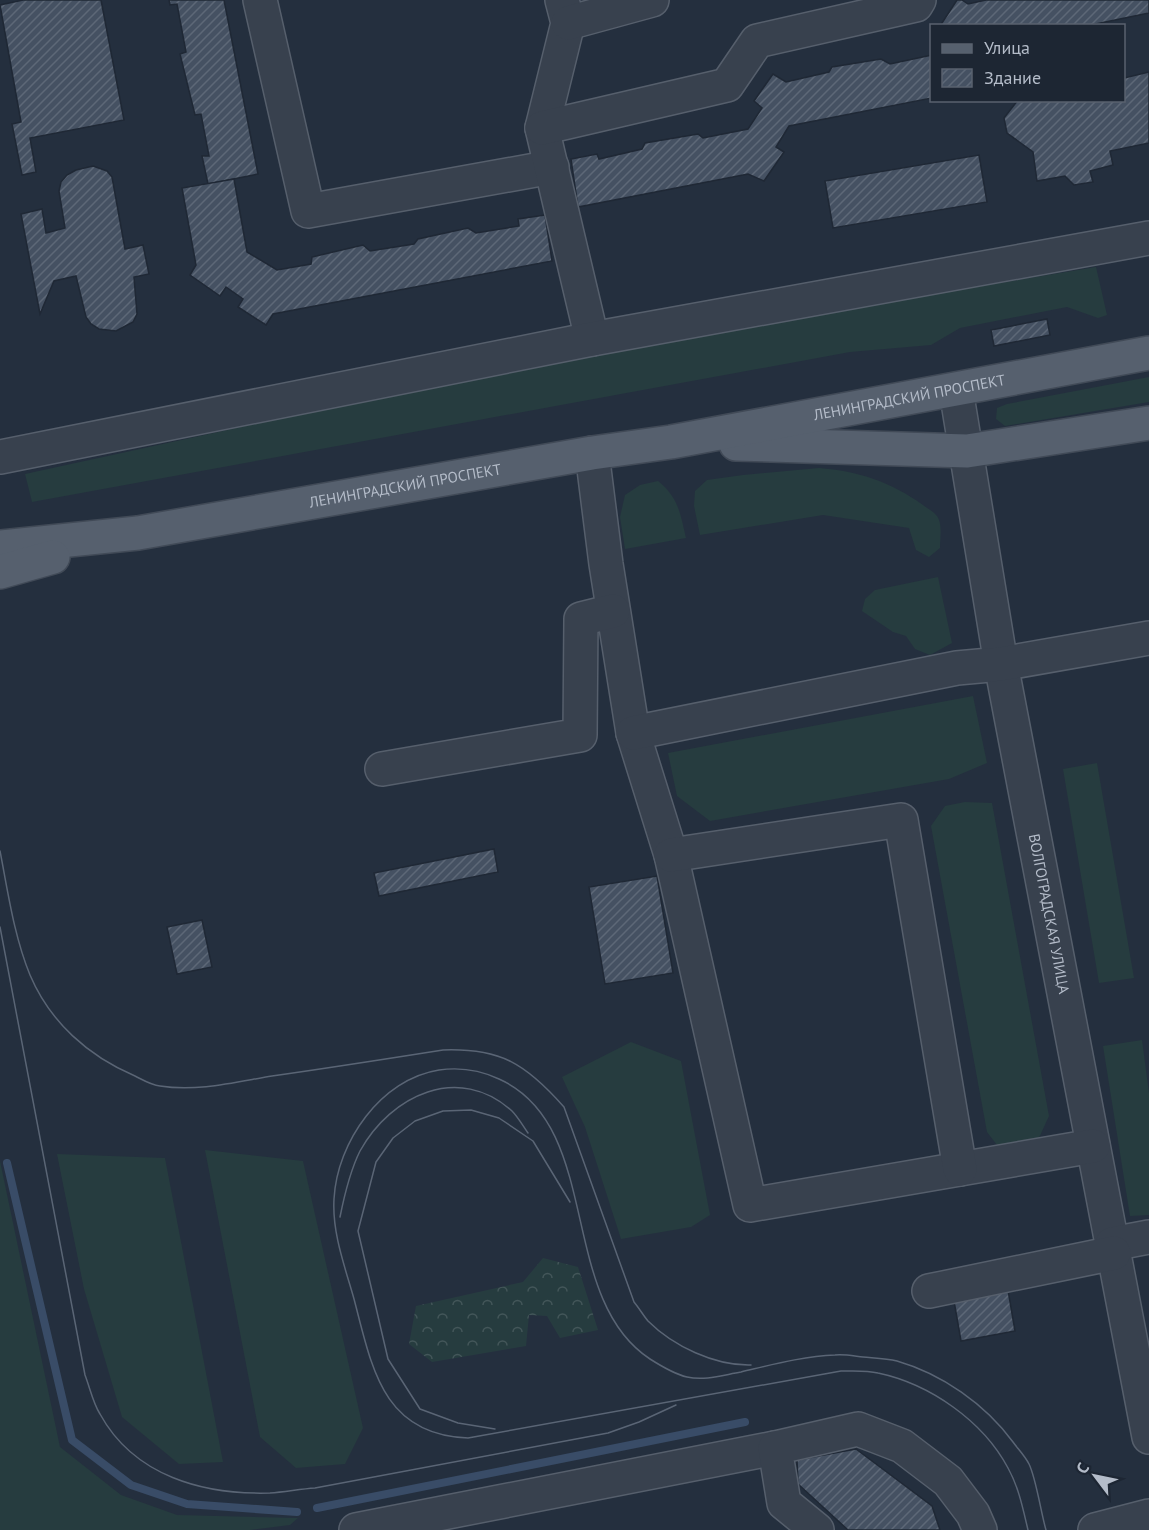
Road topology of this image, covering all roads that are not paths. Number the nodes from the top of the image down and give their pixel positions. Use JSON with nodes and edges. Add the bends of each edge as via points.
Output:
{"nodes":[{"id":1,"x":260,"y":0,"type":"edge"},
{"id":2,"x":652,"y":0,"type":"edge"},
{"id":3,"x":919,"y":0,"type":"edge"},
{"id":4,"x":565,"y":12,"type":"edge"},
{"id":5,"x":542,"y":128,"type":"junction"},
{"id":6,"x":552,"y":167,"type":"junction"},
{"id":7,"x":1149,"y":237,"type":"edge"},
{"id":8,"x":592,"y":339,"type":"junction"},
{"id":9,"x":1149,"y":353,"type":"edge"},
{"id":10,"x":956,"y":390,"type":"junction"},
{"id":11,"x":1149,"y":423,"type":"edge"},
{"id":12,"x":671,"y":442,"type":"junction"},
{"id":13,"x":967,"y":452,"type":"junction"},
{"id":14,"x":591,"y":453,"type":"junction"},
{"id":15,"x":0,"y":457,"type":"edge"},
{"id":16,"x":138,"y":533,"type":"junction"},
{"id":17,"x":0,"y":548,"type":"edge"},
{"id":18,"x":0,"y":572,"type":"edge"},
{"id":19,"x":613,"y":610,"type":"junction"},
{"id":20,"x":1149,"y":638,"type":"edge"},
{"id":21,"x":1001,"y":664,"type":"junction"},
{"id":22,"x":633,"y":733,"type":"junction"},
{"id":23,"x":382,"y":769,"type":"dead end"},
{"id":24,"x":671,"y":855,"type":"junction"},
{"id":25,"x":1094,"y":1146,"type":"junction"},
{"id":26,"x":960,"y":1169,"type":"junction"},
{"id":27,"x":1149,"y":1237,"type":"edge"},
{"id":28,"x":1113,"y":1249,"type":"junction"},
{"id":29,"x":928,"y":1291,"type":"dead end"},
{"id":30,"x":1149,"y":1437,"type":"edge"},
{"id":31,"x":776,"y":1448,"type":"junction"},
{"id":32,"x":1149,"y":1516,"type":"edge"},
{"id":33,"x":356,"y":1530,"type":"edge"},
{"id":34,"x":818,"y":1530,"type":"edge"},
{"id":35,"x":980,"y":1530,"type":"edge"},
{"id":36,"x":1095,"y":1530,"type":"edge"}],
"edges":[{"from":1,"to":6,"type":"street","via":[[308,211]]},
{"from":2,"to":4,"type":"street"},
{"from":3,"to":5,"type":"street","via":[[916,4],[757,41],[727,85]]},
{"from":4,"to":5,"type":"street"},
{"from":5,"to":6,"type":"street"},
{"from":6,"to":8,"type":"street"},
{"from":7,"to":8,"type":"street"},
{"from":8,"to":15,"type":"street"},
{"from":9,"to":10,"type":"main road","name":"ЛЕНИНГРАДСКИЙ ПРОСПЕКТ"},
{"from":10,"to":12,"type":"main road","name":"ЛЕНИНГРАДСКИЙ ПРОСПЕКТ"},
{"from":10,"to":13,"type":"street","name":"ВОЛГОГРАДСКАЯ УЛИЦА"},
{"from":11,"to":13,"type":"main road","name":"ЛЕНИНГРАДСКИЙ ПРОСПЕКТ"},
{"from":12,"to":13,"type":"main road","name":"ЛЕНИНГРАДСКИЙ ПРОСПЕКТ"},
{"from":12,"to":14,"type":"main road","name":"ЛЕНИНГРАДСКИЙ ПРОСПЕКТ"},
{"from":13,"to":21,"type":"street","name":"ВОЛГОГРАДСКАЯ УЛИЦА"},
{"from":14,"to":16,"type":"main road","name":"ЛЕНИНГРАДСКИЙ ПРОСПЕКТ"},
{"from":14,"to":19,"type":"street"},
{"from":16,"to":17,"type":"main road","name":"ЛЕНИНГРАДСКИЙ ПРОСПЕКТ"},
{"from":16,"to":18,"type":"main road","name":"ЛЕНИНГРАДСКИЙ ПРОСПЕКТ"},
{"from":19,"to":22,"type":"street"},
{"from":19,"to":23,"type":"street","via":[[581,619],[580,735]]},
{"from":20,"to":21,"type":"street"},
{"from":21,"to":22,"type":"street","via":[[957,668]]},
{"from":21,"to":25,"type":"street","name":"ВОЛГОГРАДСКАЯ УЛИЦА"},
{"from":22,"to":24,"type":"street"},
{"from":24,"to":26,"type":"street","via":[[750,1205]]},
{"from":24,"to":26,"type":"street","via":[[901,820]]},
{"from":25,"to":26,"type":"street"},
{"from":25,"to":28,"type":"street","name":"ВОЛГОГРАДСКАЯ УЛИЦА"},
{"from":27,"to":28,"type":"street"},
{"from":28,"to":29,"type":"street"},
{"from":28,"to":30,"type":"street","name":"ВОЛГОГРАДСКАЯ УЛИЦА"},
{"from":31,"to":33,"type":"street"},
{"from":31,"to":34,"type":"street","via":[[784,1503]]},
{"from":31,"to":35,"type":"street","via":[[858,1429],[902,1446],[948,1482]]},
{"from":32,"to":36,"type":"street"}]}
